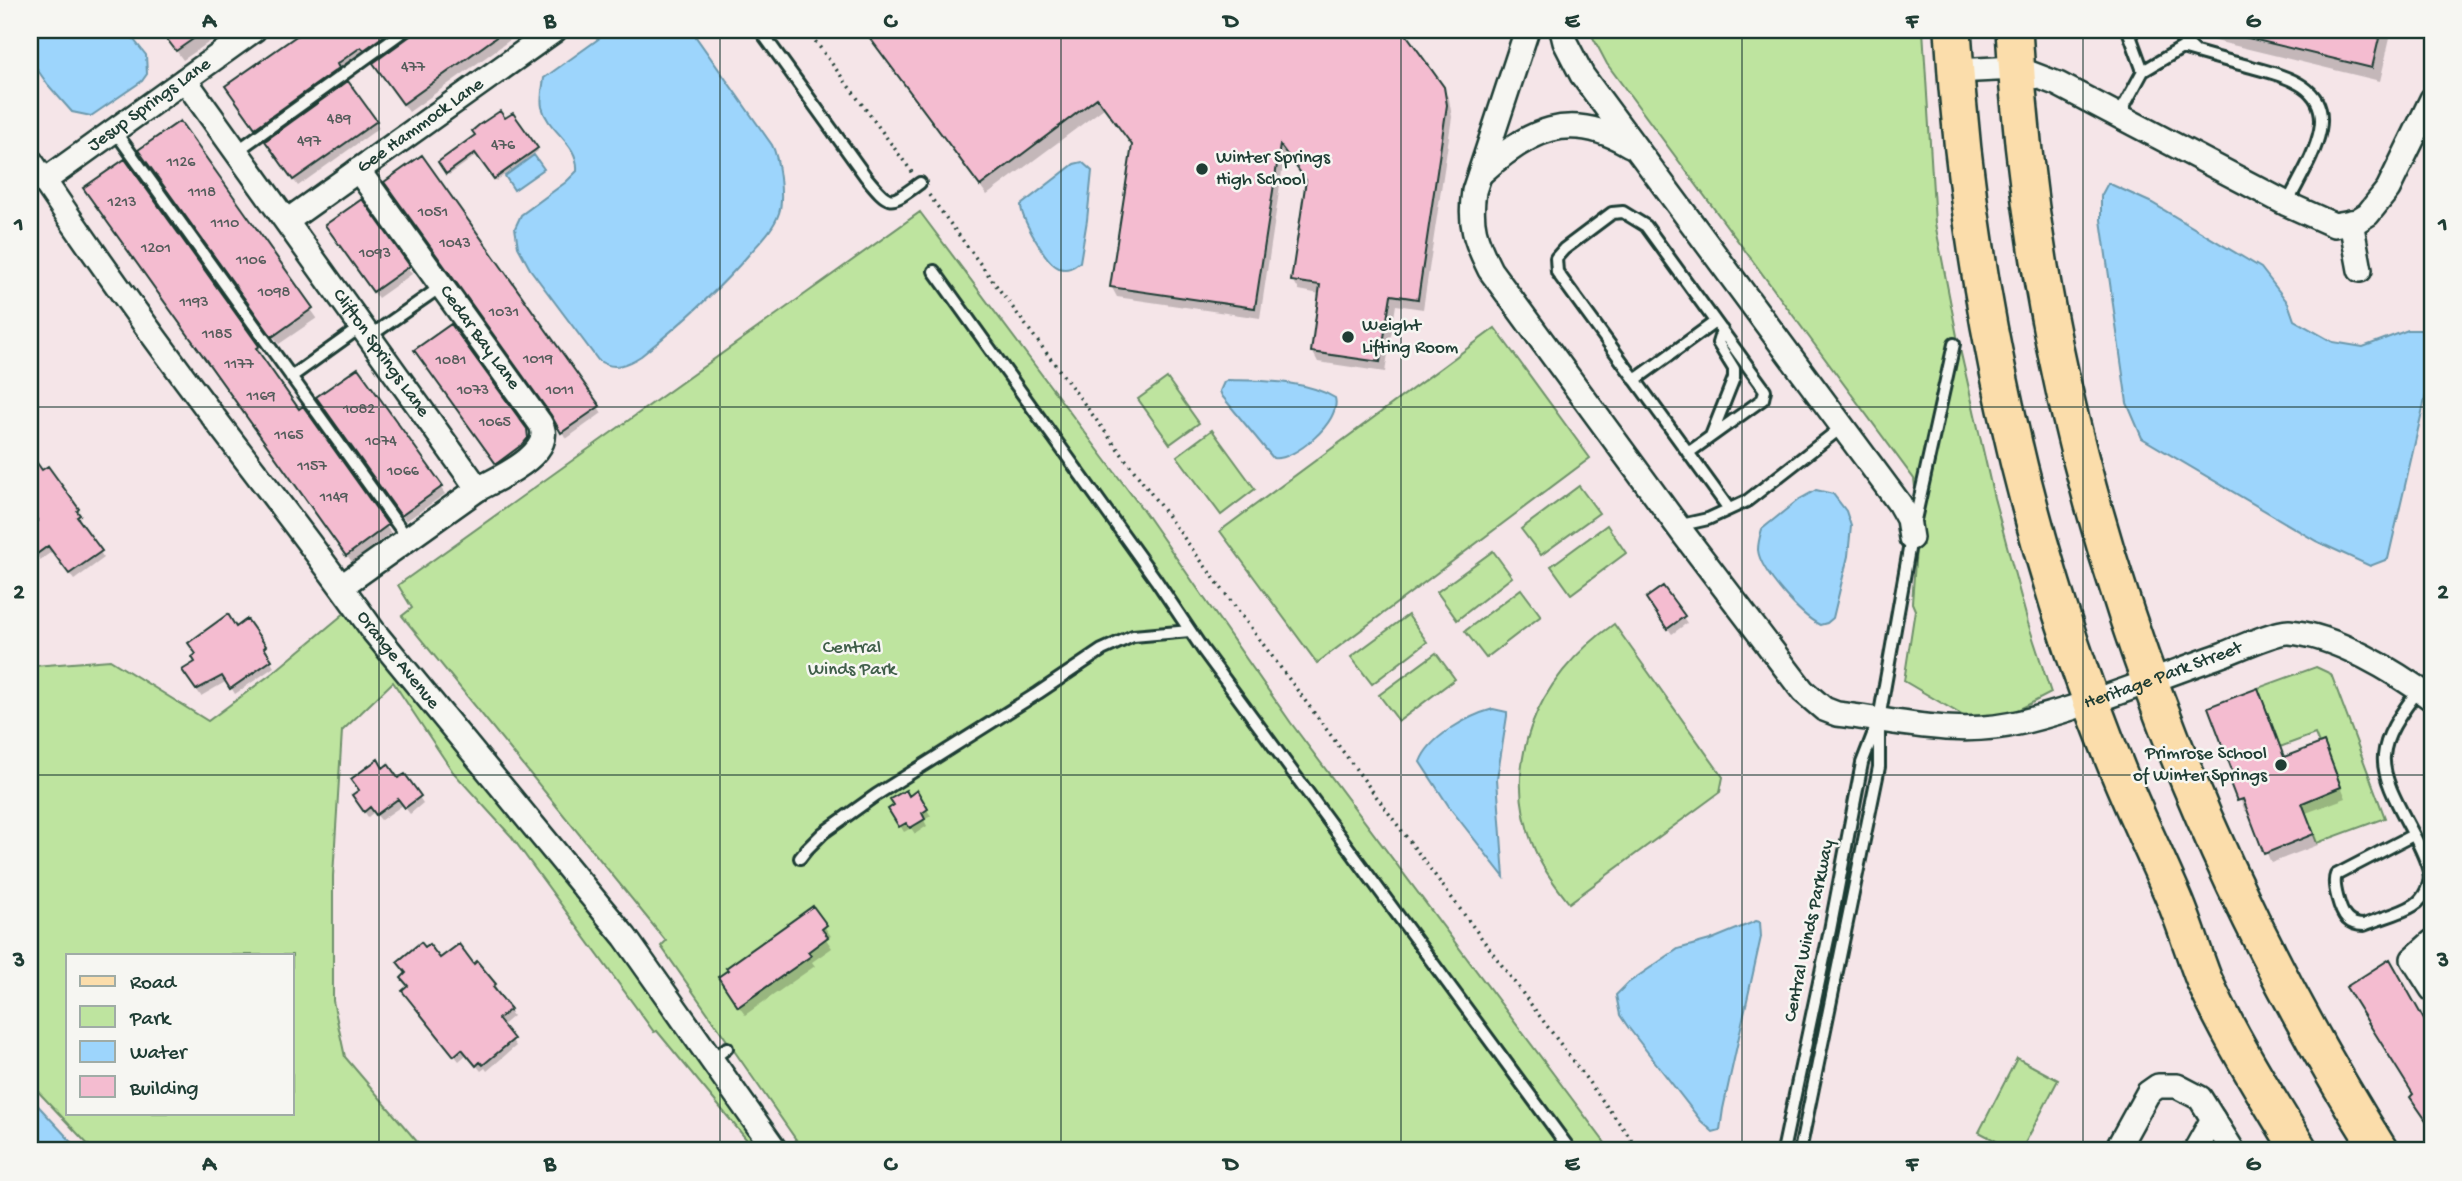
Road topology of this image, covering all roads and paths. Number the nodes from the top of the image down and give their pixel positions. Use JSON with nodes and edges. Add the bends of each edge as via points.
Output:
{"nodes":[{"id":1,"x":405,"y":30,"type":"edge"},
{"id":2,"x":555,"y":30,"type":"edge"},
{"id":3,"x":760,"y":30,"type":"edge"},
{"id":4,"x":807,"y":30,"type":"edge"},
{"id":5,"x":1527,"y":30,"type":"edge"},
{"id":6,"x":1562,"y":30,"type":"edge"},
{"id":7,"x":1954,"y":30,"type":"edge"},
{"id":8,"x":2014,"y":30,"type":"edge"},
{"id":9,"x":2128,"y":30,"type":"edge"},
{"id":10,"x":2173,"y":30,"type":"edge"},
{"id":11,"x":243,"y":33,"type":"edge"},
{"id":12,"x":2197,"y":52,"type":"junction"},
{"id":13,"x":2016,"y":68,"type":"junction"},
{"id":14,"x":1956,"y":71,"type":"junction"},
{"id":15,"x":2143,"y":71,"type":"junction"},
{"id":16,"x":185,"y":80,"type":"junction"},
{"id":17,"x":2432,"y":99,"type":"edge"},
{"id":18,"x":2119,"y":117,"type":"junction"},
{"id":19,"x":114,"y":130,"type":"junction"},
{"id":20,"x":1636,"y":149,"type":"junction"},
{"id":21,"x":237,"y":152,"type":"junction"},
{"id":22,"x":30,"y":160,"type":"edge"},
{"id":23,"x":358,"y":170,"type":"junction"},
{"id":24,"x":1479,"y":176,"type":"junction"},
{"id":25,"x":44,"y":181,"type":"junction"},
{"id":26,"x":920,"y":183,"type":"junction"},
{"id":27,"x":2287,"y":204,"type":"junction"},
{"id":28,"x":287,"y":221,"type":"junction"},
{"id":29,"x":2351,"y":222,"type":"junction"},
{"id":30,"x":2360,"y":270,"type":"dead end"},
{"id":31,"x":934,"y":271,"type":"dead end"},
{"id":32,"x":442,"y":286,"type":"junction"},
{"id":33,"x":1718,"y":326,"type":"junction"},
{"id":34,"x":366,"y":331,"type":"junction"},
{"id":35,"x":1954,"y":344,"type":"dead end"},
{"id":36,"x":291,"y":377,"type":"junction"},
{"id":37,"x":1635,"y":380,"type":"junction"},
{"id":38,"x":1842,"y":427,"type":"junction"},
{"id":39,"x":1711,"y":437,"type":"junction"},
{"id":40,"x":1688,"y":453,"type":"junction"},
{"id":41,"x":478,"y":489,"type":"junction"},
{"id":42,"x":1729,"y":509,"type":"junction"},
{"id":43,"x":1677,"y":526,"type":"junction"},
{"id":44,"x":1911,"y":538,"type":"junction"},
{"id":45,"x":408,"y":539,"type":"junction"},
{"id":46,"x":342,"y":586,"type":"junction"},
{"id":47,"x":1190,"y":631,"type":"junction"},
{"id":48,"x":2149,"y":680,"type":"junction"},
{"id":49,"x":2426,"y":694,"type":"edge"},
{"id":50,"x":2092,"y":701,"type":"junction"},
{"id":51,"x":1879,"y":719,"type":"junction"},
{"id":52,"x":2413,"y":835,"type":"junction"},
{"id":53,"x":800,"y":858,"type":"dead end"},
{"id":54,"x":2432,"y":942,"type":"edge"},
{"id":55,"x":2432,"y":989,"type":"edge"},
{"id":56,"x":2213,"y":1119,"type":"junction"},
{"id":57,"x":776,"y":1151,"type":"edge"},
{"id":58,"x":1572,"y":1151,"type":"edge"},
{"id":59,"x":1640,"y":1151,"type":"edge"},
{"id":60,"x":1783,"y":1151,"type":"edge"},
{"id":61,"x":1800,"y":1151,"type":"edge"},
{"id":62,"x":2116,"y":1151,"type":"edge"},
{"id":63,"x":2195,"y":1151,"type":"edge"},
{"id":64,"x":2233,"y":1151,"type":"edge"},
{"id":65,"x":2300,"y":1151,"type":"edge"},
{"id":66,"x":2380,"y":1151,"type":"edge"}],
"edges":[{"from":1,"to":21,"type":"lane"},
{"from":2,"to":23,"type":"street","name":"Gee Hammock Lane"},
{"from":3,"to":26,"type":"lane","via":[[886,200],[898,198]]},
{"from":4,"to":26,"type":"path"},
{"from":5,"to":24,"type":"street","name":"Heritage Park Street"},
{"from":6,"to":20,"type":"street","via":[[1582,75]]},
{"from":7,"to":14,"type":"main road"},
{"from":8,"to":13,"type":"main road"},
{"from":9,"to":15,"type":"lane"},
{"from":10,"to":12,"type":"lane"},
{"from":11,"to":16,"type":"street","name":"Jesup Springs Lane"},
{"from":12,"to":15,"type":"lane","via":[[2182,48]]},
{"from":12,"to":27,"type":"lane","via":[[2292,78],[2311,92],[2321,112],[2320,130]]},
{"from":13,"to":14,"type":"street"},
{"from":13,"to":18,"type":"street"},
{"from":13,"to":48,"type":"main road","via":[[2033,218],[2062,376],[2100,530]]},
{"from":14,"to":50,"type":"main road","via":[[1973,229],[2002,390],[2043,549]]},
{"from":15,"to":18,"type":"lane"},
{"from":16,"to":19,"type":"street","name":"Jesup Springs Lane"},
{"from":16,"to":21,"type":"street","name":"Clifton Springs Lane"},
{"from":17,"to":29,"type":"street","via":[[2388,189],[2368,214]]},
{"from":18,"to":27,"type":"street"},
{"from":19,"to":25,"type":"street","name":"Jesup Springs Lane"},
{"from":19,"to":36,"type":"lane"},
{"from":20,"to":24,"type":"street","via":[[1612,134],[1585,126],[1559,127],[1502,154]]},
{"from":20,"to":38,"type":"street"},
{"from":21,"to":28,"type":"street","name":"Clifton Springs Lane"},
{"from":22,"to":25,"type":"street","name":"Orange Avenue"},
{"from":23,"to":28,"type":"street","name":"Gee Hammock Lane"},
{"from":23,"to":32,"type":"street","name":"Cedar Bay Lane"},
{"from":24,"to":43,"type":"street","name":"Heritage Park Street","via":[[1471,213],[1475,239],[1490,270]]},
{"from":25,"to":46,"type":"street","name":"Orange Avenue","via":[[216,421]]},
{"from":26,"to":59,"type":"path"},
{"from":27,"to":29,"type":"street","via":[[2334,225]]},
{"from":28,"to":34,"type":"street","name":"Clifton Springs Lane"},
{"from":29,"to":30,"type":"street"},
{"from":31,"to":47,"type":"lane"},
{"from":32,"to":34,"type":"lane"},
{"from":32,"to":41,"type":"street","name":"Cedar Bay Lane","via":[[544,431],[538,450]]},
{"from":33,"to":37,"type":"lane"},
{"from":33,"to":37,"type":"lane","via":[[1646,226],[1623,212],[1612,213],[1564,249],[1556,258],[1557,272]]},
{"from":33,"to":39,"type":"lane","via":[[1718,343],[1734,369],[1734,378]]},
{"from":33,"to":39,"type":"lane","via":[[1765,390],[1763,399]]},
{"from":34,"to":36,"type":"lane"},
{"from":34,"to":41,"type":"street","name":"Clifton Springs Lane"},
{"from":35,"to":44,"type":"lane","name":"Central Winds Parkway"},
{"from":36,"to":45,"type":"lane"},
{"from":37,"to":40,"type":"lane"},
{"from":38,"to":42,"type":"lane","via":[[1747,501]]},
{"from":38,"to":44,"type":"street","via":[[1899,503]]},
{"from":39,"to":40,"type":"lane"},
{"from":40,"to":42,"type":"lane"},
{"from":41,"to":45,"type":"street"},
{"from":42,"to":43,"type":"lane"},
{"from":43,"to":51,"type":"street","name":"Heritage Park Street","via":[[1802,691],[1830,712]]},
{"from":44,"to":51,"type":"lane","name":"Central Winds Parkway"},
{"from":45,"to":46,"type":"street"},
{"from":46,"to":57,"type":"street","name":"Orange Avenue","via":[[374,632],[719,1054]]},
{"from":47,"to":53,"type":"lane","via":[[1133,636],[1102,650],[876,795],[823,833]]},
{"from":47,"to":58,"type":"lane"},
{"from":48,"to":49,"type":"street","name":"Heritage Park Street","via":[[2287,631],[2327,641]]},
{"from":48,"to":50,"type":"street","name":"Heritage Park Street"},
{"from":48,"to":66,"type":"main road","via":[[2202,813],[2264,946]]},
{"from":49,"to":52,"type":"lane","via":[[2394,726],[2384,757],[2388,778]]},
{"from":50,"to":51,"type":"street","name":"Heritage Park Street","via":[[2021,723],[1985,728],[1938,729]]},
{"from":50,"to":65,"type":"main road","via":[[2205,981]]},
{"from":51,"to":60,"type":"lane","name":"Central Winds Parkway","via":[[1862,762]]},
{"from":51,"to":61,"type":"lane","name":"Central Winds Parkway","via":[[1879,767]]},
{"from":52,"to":52,"type":"lane","via":[[2430,873],[2423,897],[2415,905],[2364,925],[2346,918],[2333,885],[2336,875]]},
{"from":54,"to":55,"type":"street","via":[[2413,959]]},
{"from":56,"to":62,"type":"street","via":[[2192,1092],[2158,1086],[2148,1093]]},
{"from":56,"to":63,"type":"street"},
{"from":56,"to":64,"type":"street"}]}
